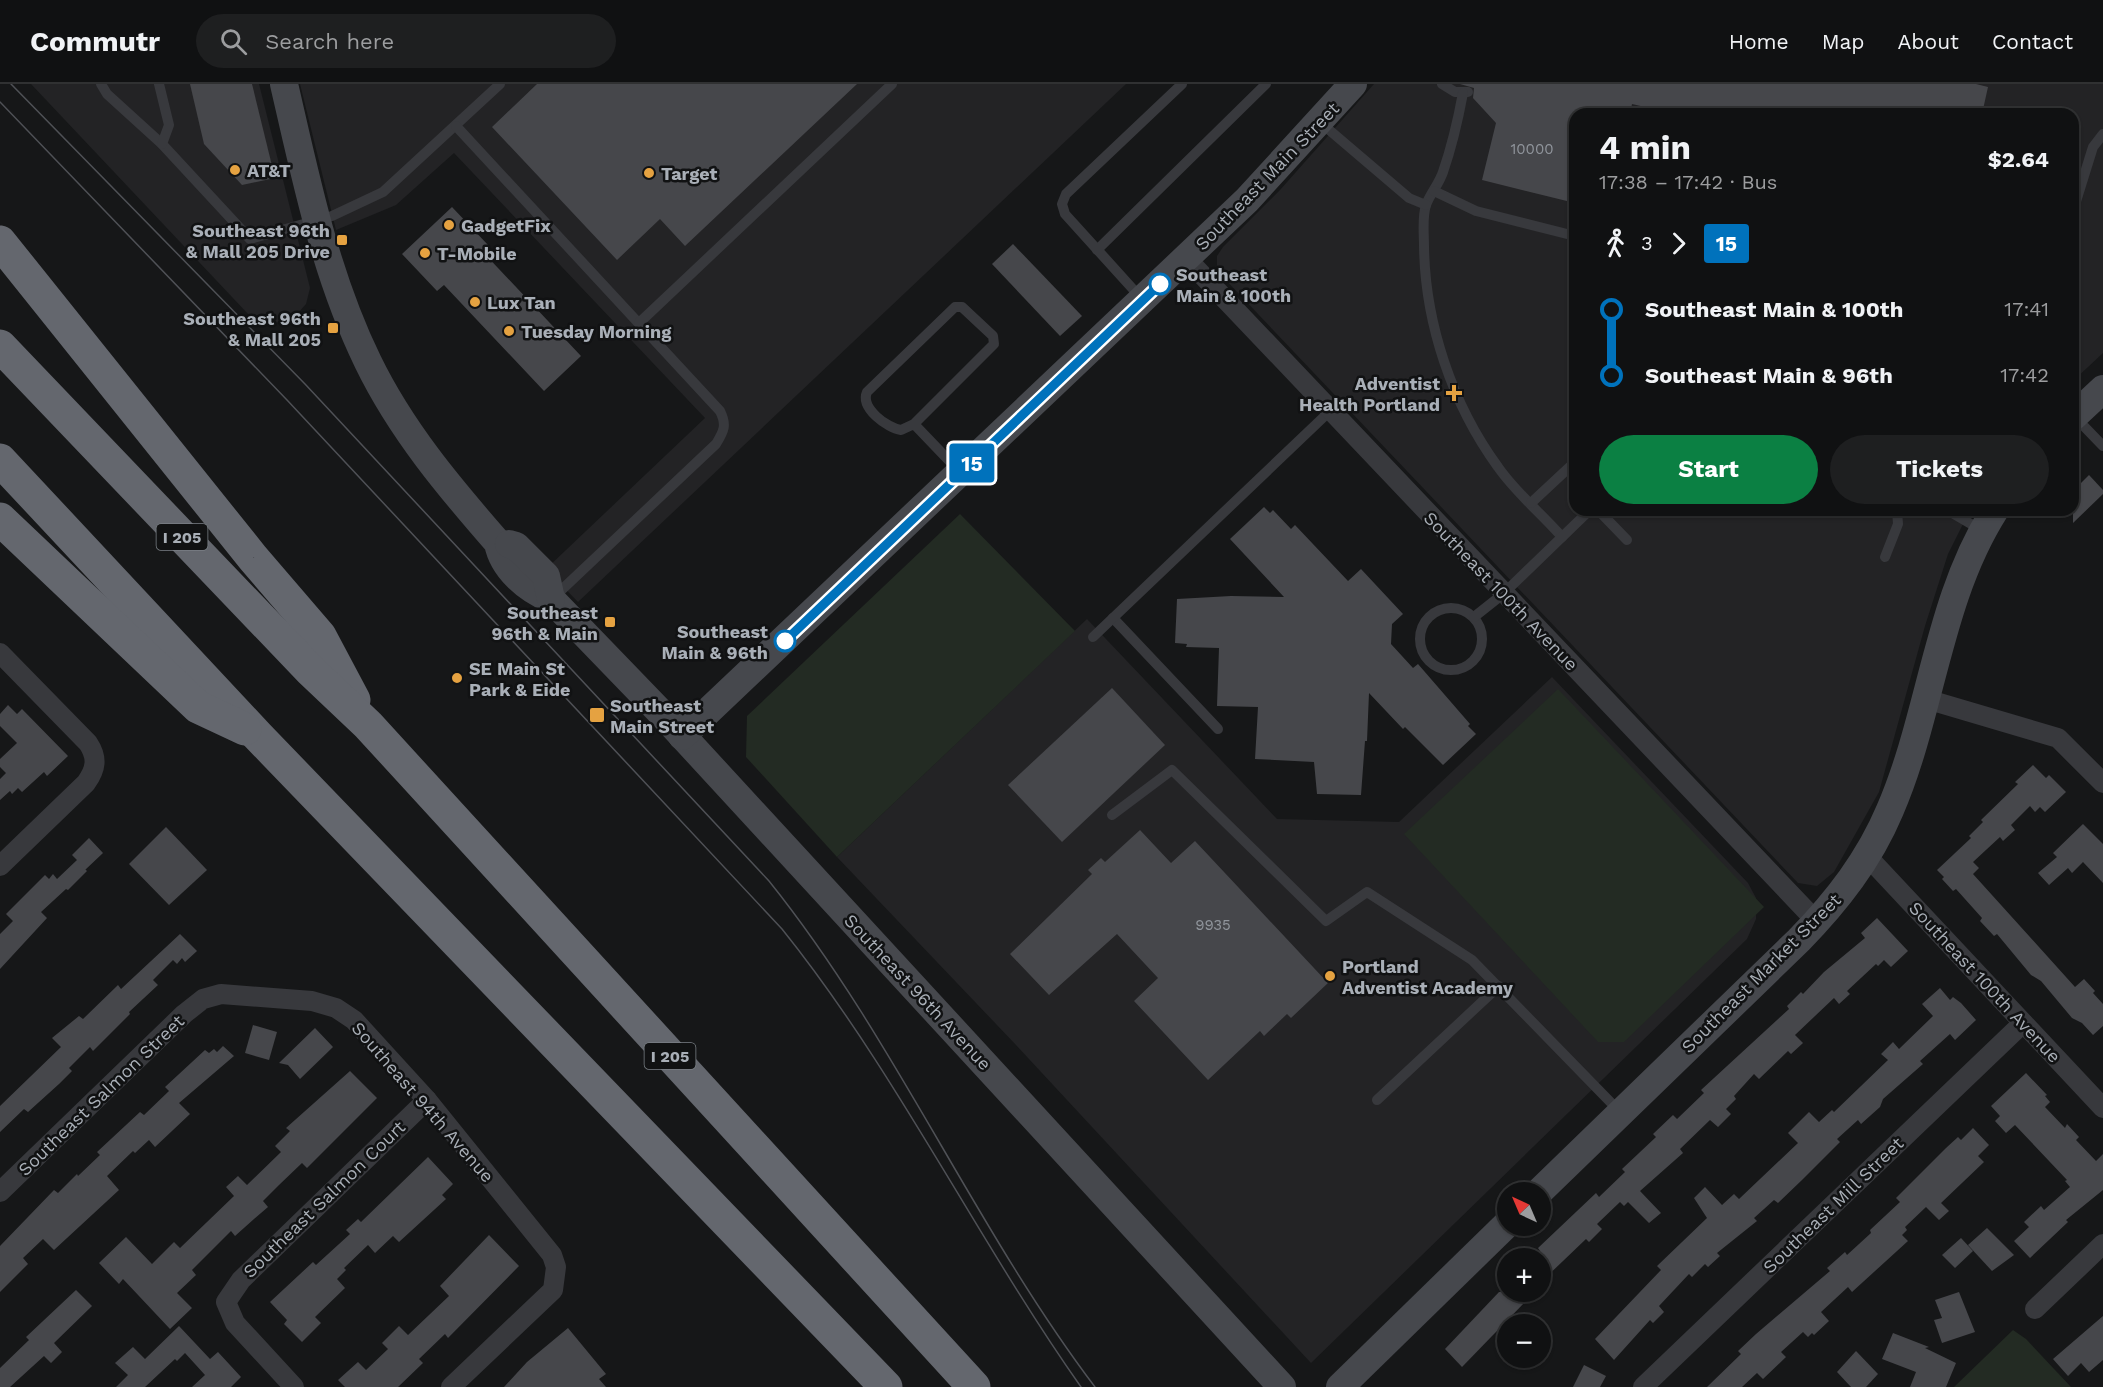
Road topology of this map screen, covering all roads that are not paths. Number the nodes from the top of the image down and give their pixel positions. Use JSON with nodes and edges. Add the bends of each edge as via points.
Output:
{"nodes":[{"id":1,"x":101,"y":84,"type":"edge"},
{"id":2,"x":159,"y":84,"type":"edge"},
{"id":3,"x":284,"y":84,"type":"edge"},
{"id":4,"x":500,"y":84,"type":"edge"},
{"id":5,"x":892,"y":84,"type":"edge"},
{"id":6,"x":1182,"y":84,"type":"edge"},
{"id":7,"x":1266,"y":84,"type":"edge"},
{"id":8,"x":1353,"y":84,"type":"edge"},
{"id":9,"x":1442,"y":84,"type":"edge"},
{"id":10,"x":1320,"y":122,"type":"junction"},
{"id":11,"x":456,"y":126,"type":"junction"},
{"id":12,"x":2103,"y":134,"type":"edge"},
{"id":13,"x":162,"y":144,"type":"junction"},
{"id":14,"x":1434,"y":191,"type":"junction"},
{"id":15,"x":2079,"y":191,"type":"edge"},
{"id":16,"x":1426,"y":205,"type":"junction"},
{"id":17,"x":316,"y":220,"type":"junction"},
{"id":18,"x":1569,"y":234,"type":"edge"},
{"id":19,"x":0,"y":242,"type":"edge"},
{"id":20,"x":1097,"y":250,"type":"junction"},
{"id":21,"x":1186,"y":259,"type":"junction"},
{"id":22,"x":1143,"y":300,"type":"junction"},
{"id":23,"x":639,"y":323,"type":"junction"},
{"id":24,"x":0,"y":346,"type":"edge"},
{"id":25,"x":2103,"y":389,"type":"edge"},
{"id":26,"x":1330,"y":411,"type":"junction"},
{"id":27,"x":2079,"y":412,"type":"edge"},
{"id":28,"x":2079,"y":422,"type":"edge"},
{"id":29,"x":914,"y":424,"type":"junction"},
{"id":30,"x":2103,"y":446,"type":"edge"},
{"id":31,"x":0,"y":460,"type":"edge"},
{"id":32,"x":1569,"y":468,"type":"edge"},
{"id":33,"x":961,"y":473,"type":"junction"},
{"id":34,"x":1532,"y":503,"type":"junction"},
{"id":35,"x":1584,"y":516,"type":"edge"},
{"id":36,"x":1604,"y":516,"type":"edge"},
{"id":37,"x":1898,"y":516,"type":"edge"},
{"id":38,"x":1972,"y":516,"type":"edge"},
{"id":39,"x":0,"y":519,"type":"edge"},
{"id":40,"x":1989,"y":520,"type":"edge"},
{"id":41,"x":1562,"y":537,"type":"junction"},
{"id":42,"x":1627,"y":540,"type":"dead end"},
{"id":43,"x":1885,"y":556,"type":"dead end"},
{"id":44,"x":1503,"y":594,"type":"junction"},
{"id":45,"x":551,"y":599,"type":"junction"},
{"id":46,"x":1474,"y":617,"type":"junction"},
{"id":47,"x":1113,"y":618,"type":"junction"},
{"id":48,"x":1093,"y":637,"type":"dead end"},
{"id":49,"x":0,"y":653,"type":"edge"},
{"id":50,"x":1926,"y":699,"type":"junction"},
{"id":51,"x":368,"y":725,"type":"junction"},
{"id":52,"x":1218,"y":729,"type":"dead end"},
{"id":53,"x":258,"y":736,"type":"junction"},
{"id":54,"x":682,"y":736,"type":"junction"},
{"id":55,"x":2103,"y":783,"type":"edge"},
{"id":56,"x":1112,"y":815,"type":"dead end"},
{"id":57,"x":1867,"y":856,"type":"junction"},
{"id":58,"x":0,"y":866,"type":"edge"},
{"id":59,"x":1817,"y":921,"type":"junction"},
{"id":60,"x":1498,"y":986,"type":"junction"},
{"id":61,"x":203,"y":999,"type":"joint"},
{"id":62,"x":2024,"y":1023,"type":"junction"},
{"id":63,"x":427,"y":1100,"type":"junction"},
{"id":64,"x":1377,"y":1100,"type":"dead end"},
{"id":65,"x":2103,"y":1108,"type":"edge"},
{"id":66,"x":1621,"y":1113,"type":"junction"},
{"id":67,"x":1549,"y":1182,"type":"edge"},
{"id":68,"x":0,"y":1192,"type":"edge"},
{"id":69,"x":1497,"y":1234,"type":"edge"},
{"id":70,"x":2103,"y":1244,"type":"edge"},
{"id":71,"x":2035,"y":1309,"type":"dead end"},
{"id":72,"x":288,"y":1385,"type":"edge"},
{"id":73,"x":451,"y":1387,"type":"edge"},
{"id":74,"x":886,"y":1387,"type":"edge"},
{"id":75,"x":974,"y":1387,"type":"edge"},
{"id":76,"x":1282,"y":1387,"type":"edge"},
{"id":77,"x":1340,"y":1387,"type":"edge"},
{"id":78,"x":1643,"y":1387,"type":"edge"}],
"edges":[{"from":1,"to":13,"type":"lane"},
{"from":2,"to":13,"type":"lane","via":[[169,125]]},
{"from":3,"to":17,"type":"street","name":"Southeast 96th Avenue"},
{"from":4,"to":11,"type":"lane"},
{"from":5,"to":23,"type":"lane"},
{"from":6,"to":20,"type":"lane","via":[[1066,194],[1062,204],[1065,214]]},
{"from":7,"to":20,"type":"lane"},
{"from":8,"to":10,"type":"street","name":"Southeast Main Street"},
{"from":9,"to":14,"type":"lane","via":[[1449,90],[1465,92]]},
{"from":10,"to":16,"type":"lane","via":[[1409,198]]},
{"from":10,"to":21,"type":"street","name":"Southeast Main Street"},
{"from":11,"to":17,"type":"lane","via":[[383,192]]},
{"from":11,"to":23,"type":"lane"},
{"from":12,"to":15,"type":"lane","via":[[2093,147]]},
{"from":13,"to":17,"type":"lane","via":[[250,239]]},
{"from":14,"to":16,"type":"lane"},
{"from":14,"to":18,"type":"lane","via":[[1476,211]]},
{"from":16,"to":34,"type":"lane","via":[[1424,257],[1438,343],[1476,432],[1518,493]]},
{"from":17,"to":45,"type":"street","name":"Southeast 96th Avenue","via":[[347,316],[369,364],[429,462],[498,543],[516,546],[546,576]]},
{"from":19,"to":51,"type":"highway","via":[[320,636]]},
{"from":20,"to":22,"type":"lane"},
{"from":21,"to":22,"type":"street","name":"Southeast Main Street"},
{"from":21,"to":26,"type":"street","name":"Southeast 100th Avenue"},
{"from":22,"to":33,"type":"street","name":"Southeast Main Street"},
{"from":23,"to":45,"type":"lane","via":[[720,411],[724,431],[716,444]]},
{"from":24,"to":51,"type":"highway","number":"I 205","via":[[311,671]]},
{"from":25,"to":27,"type":"street"},
{"from":26,"to":44,"type":"street","name":"Southeast 100th Avenue"},
{"from":26,"to":47,"type":"lane"},
{"from":28,"to":30,"type":"lane"},
{"from":29,"to":29,"type":"lane","via":[[901,430],[890,427],[866,404],[865,395],[955,307],[962,307],[993,336],[994,344]]},
{"from":29,"to":33,"type":"lane"},
{"from":31,"to":53,"type":"highway"},
{"from":32,"to":34,"type":"lane"},
{"from":33,"to":54,"type":"street","name":"Southeast Main Street"},
{"from":34,"to":41,"type":"lane"},
{"from":35,"to":41,"type":"lane"},
{"from":36,"to":42,"type":"lane"},
{"from":37,"to":43,"type":"lane"},
{"from":38,"to":40,"type":"lane"},
{"from":39,"to":53,"type":"highway","via":[[198,707]]},
{"from":40,"to":50,"type":"street","name":"Southeast Market Street","via":[[1950,610]]},
{"from":41,"to":44,"type":"lane"},
{"from":44,"to":46,"type":"lane"},
{"from":44,"to":59,"type":"street","name":"Southeast 100th Avenue"},
{"from":45,"to":54,"type":"street","name":"Southeast 96th Avenue"},
{"from":46,"to":46,"type":"lane","via":[[1458,608],[1439,609],[1431,614],[1419,639],[1425,657],[1449,670],[1474,660],[1483,639]]},
{"from":47,"to":48,"type":"lane"},
{"from":47,"to":52,"type":"lane"},
{"from":49,"to":58,"type":"street","via":[[88,743],[95,759],[94,771],[86,783]]},
{"from":50,"to":55,"type":"street","via":[[2058,738]]},
{"from":50,"to":57,"type":"street","name":"Southeast Market Street","via":[[1896,796]]},
{"from":51,"to":75,"type":"highway","number":"I 205"},
{"from":53,"to":74,"type":"highway"},
{"from":54,"to":76,"type":"street","name":"Southeast 96th Avenue"},
{"from":56,"to":60,"type":"lane","via":[[1172,770],[1326,921],[1367,892],[1472,960]]},
{"from":57,"to":59,"type":"street","name":"Southeast Market Street","via":[[1837,900]]},
{"from":57,"to":62,"type":"street","name":"Southeast 100th Avenue"},
{"from":59,"to":66,"type":"street","name":"Southeast Market Street"},
{"from":60,"to":64,"type":"lane"},
{"from":60,"to":66,"type":"lane"},
{"from":61,"to":63,"type":"street","name":"Southeast 94th Avenue","via":[[221,994],[312,1001],[336,1008],[354,1020]]},
{"from":61,"to":68,"type":"street","name":"Southeast Salmon Street"},
{"from":62,"to":65,"type":"street","name":"Southeast 100th Avenue"},
{"from":62,"to":78,"type":"street","name":"Southeast Mill Street"},
{"from":63,"to":72,"type":"street","name":"Southeast Salmon Court","via":[[241,1280],[226,1302],[235,1323]]},
{"from":63,"to":73,"type":"street","name":"Southeast 94th Avenue","via":[[552,1255],[556,1267],[553,1290]]},
{"from":66,"to":67,"type":"street","name":"Southeast Market Street"},
{"from":69,"to":77,"type":"street"},
{"from":70,"to":71,"type":"street"}]}
